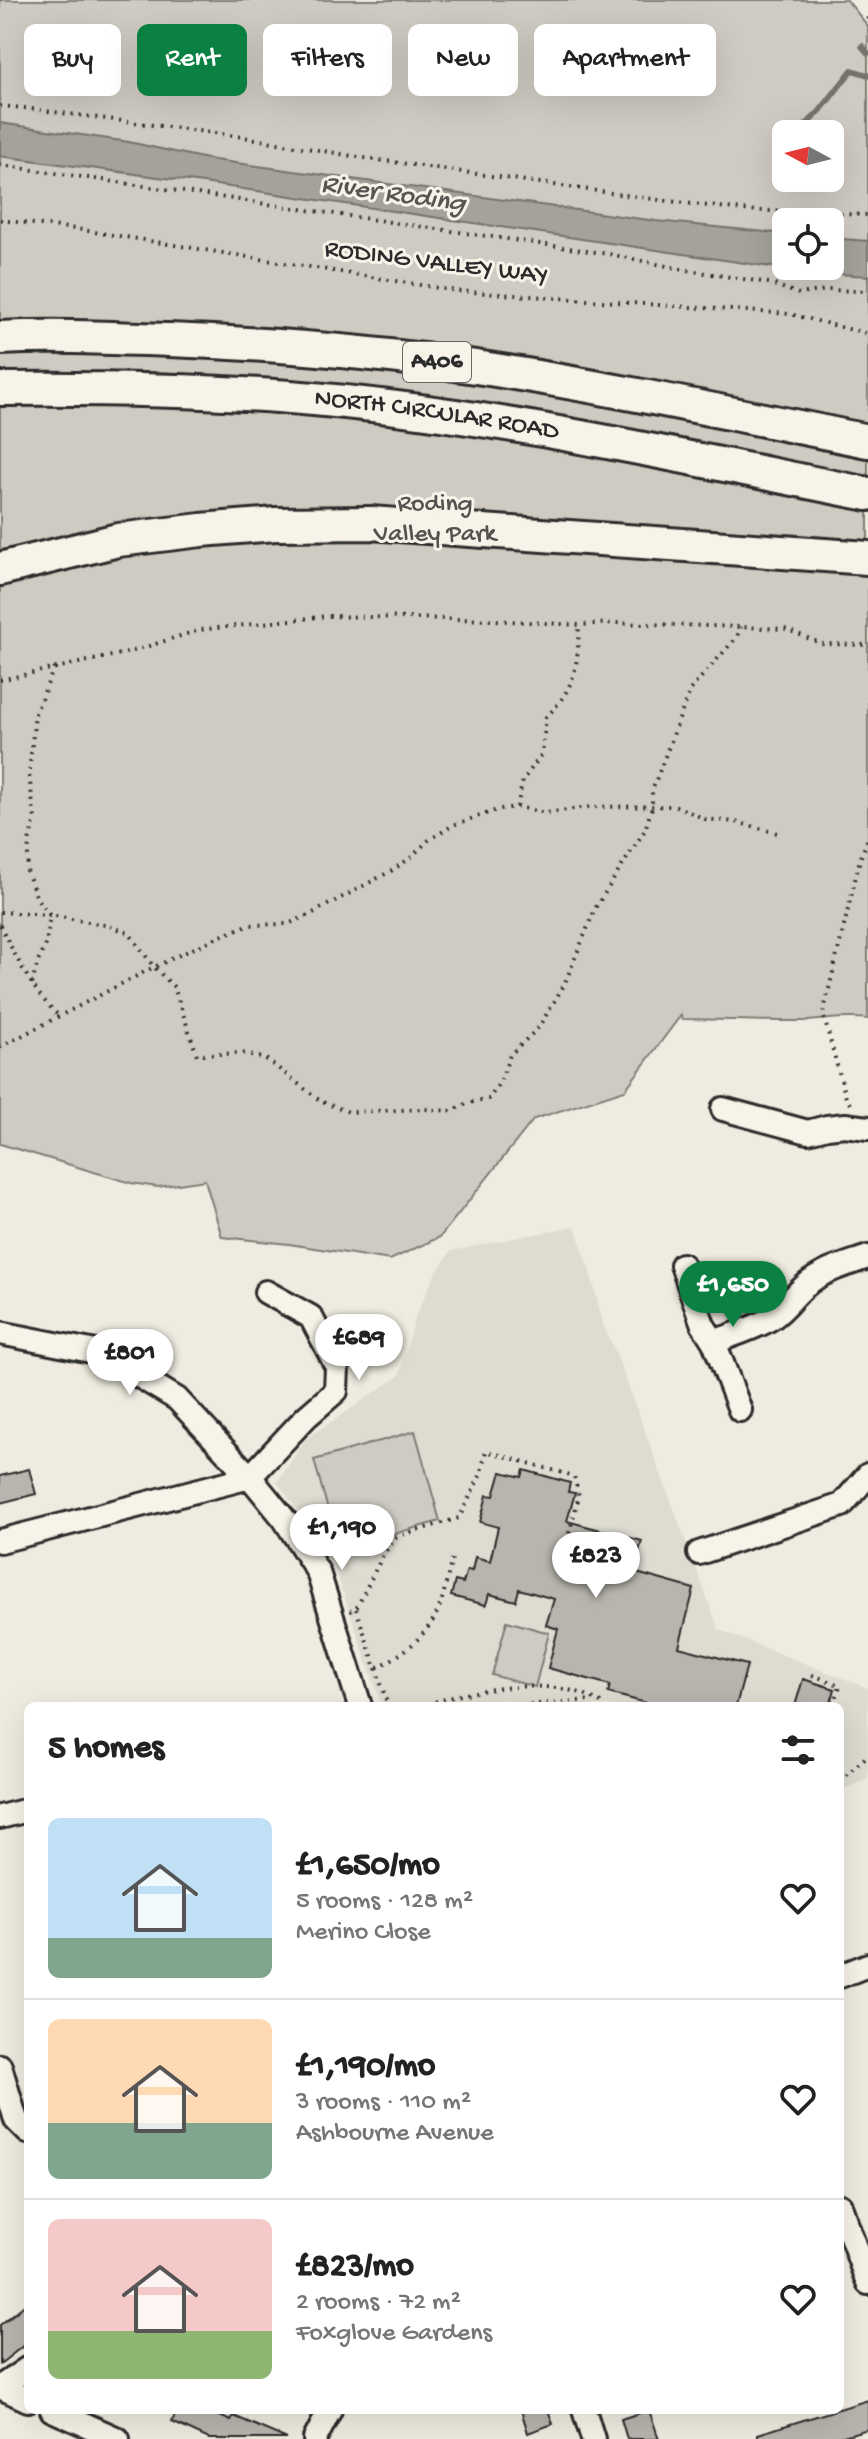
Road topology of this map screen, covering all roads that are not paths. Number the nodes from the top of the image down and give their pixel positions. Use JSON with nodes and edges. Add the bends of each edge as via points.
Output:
{"nodes":[{"id":1,"x":0,"y":338,"type":"edge"},
{"id":2,"x":0,"y":389,"type":"edge"},
{"id":3,"x":868,"y":441,"type":"edge"},
{"id":4,"x":868,"y":494,"type":"edge"},
{"id":5,"x":868,"y":558,"type":"edge"},
{"id":6,"x":0,"y":569,"type":"edge"},
{"id":7,"x":723,"y":1109,"type":"dead end"},
{"id":8,"x":866,"y":1132,"type":"edge"},
{"id":9,"x":868,"y":1257,"type":"edge"},
{"id":10,"x":682,"y":1265,"type":"dead end"},
{"id":11,"x":266,"y":1292,"type":"dead end"},
{"id":12,"x":0,"y":1333,"type":"edge"},
{"id":13,"x":714,"y":1342,"type":"junction"},
{"id":14,"x":740,"y":1410,"type":"dead end"},
{"id":15,"x":868,"y":1475,"type":"edge"},
{"id":16,"x":250,"y":1477,"type":"junction"},
{"id":17,"x":0,"y":1541,"type":"edge"},
{"id":18,"x":699,"y":1553,"type":"dead end"},
{"id":19,"x":359,"y":1702,"type":"edge"},
{"id":20,"x":24,"y":1811,"type":"edge"},
{"id":21,"x":0,"y":1817,"type":"edge"},
{"id":22,"x":868,"y":1965,"type":"edge"},
{"id":23,"x":844,"y":1974,"type":"edge"},
{"id":24,"x":0,"y":2066,"type":"edge"},
{"id":25,"x":24,"y":2128,"type":"edge"},
{"id":26,"x":844,"y":2217,"type":"edge"},
{"id":27,"x":868,"y":2283,"type":"edge"},
{"id":28,"x":24,"y":2371,"type":"edge"},
{"id":29,"x":0,"y":2387,"type":"edge"},
{"id":30,"x":24,"y":2398,"type":"edge"},
{"id":31,"x":61,"y":2414,"type":"edge"},
{"id":32,"x":328,"y":2414,"type":"edge"},
{"id":33,"x":585,"y":2414,"type":"edge"},
{"id":34,"x":118,"y":2439,"type":"edge"},
{"id":35,"x":315,"y":2439,"type":"edge"},
{"id":36,"x":593,"y":2439,"type":"edge"}],
"edges":[{"from":1,"to":3,"type":"highway","name":"NORTH CIRCULAR ROAD","number":"A406","via":[[121,338],[359,352],[591,386]]},
{"from":2,"to":4,"type":"highway","name":"NORTH CIRCULAR ROAD","number":"A406","via":[[291,397],[435,414]]},
{"from":5,"to":6,"type":"highway","via":[[339,523],[118,540]]},
{"from":7,"to":8,"type":"street","via":[[808,1132],[827,1127]]},
{"from":9,"to":13,"type":"street","via":[[819,1275],[773,1317]]},
{"from":10,"to":13,"type":"street"},
{"from":11,"to":16,"type":"street","via":[[311,1317],[337,1367],[336,1391]]},
{"from":12,"to":16,"type":"street","via":[[101,1353],[177,1399]]},
{"from":13,"to":14,"type":"street"},
{"from":15,"to":18,"type":"street","via":[[842,1505]]},
{"from":16,"to":17,"type":"street"},
{"from":16,"to":19,"type":"street","via":[[318,1572]]},
{"from":20,"to":21,"type":"street"},
{"from":22,"to":23,"type":"street"},
{"from":24,"to":25,"type":"street","via":[[16,2120]]},
{"from":26,"to":27,"type":"street"},
{"from":28,"to":29,"type":"street"},
{"from":29,"to":30,"type":"street"},
{"from":31,"to":34,"type":"street"},
{"from":32,"to":35,"type":"street"},
{"from":33,"to":36,"type":"street"}]}
